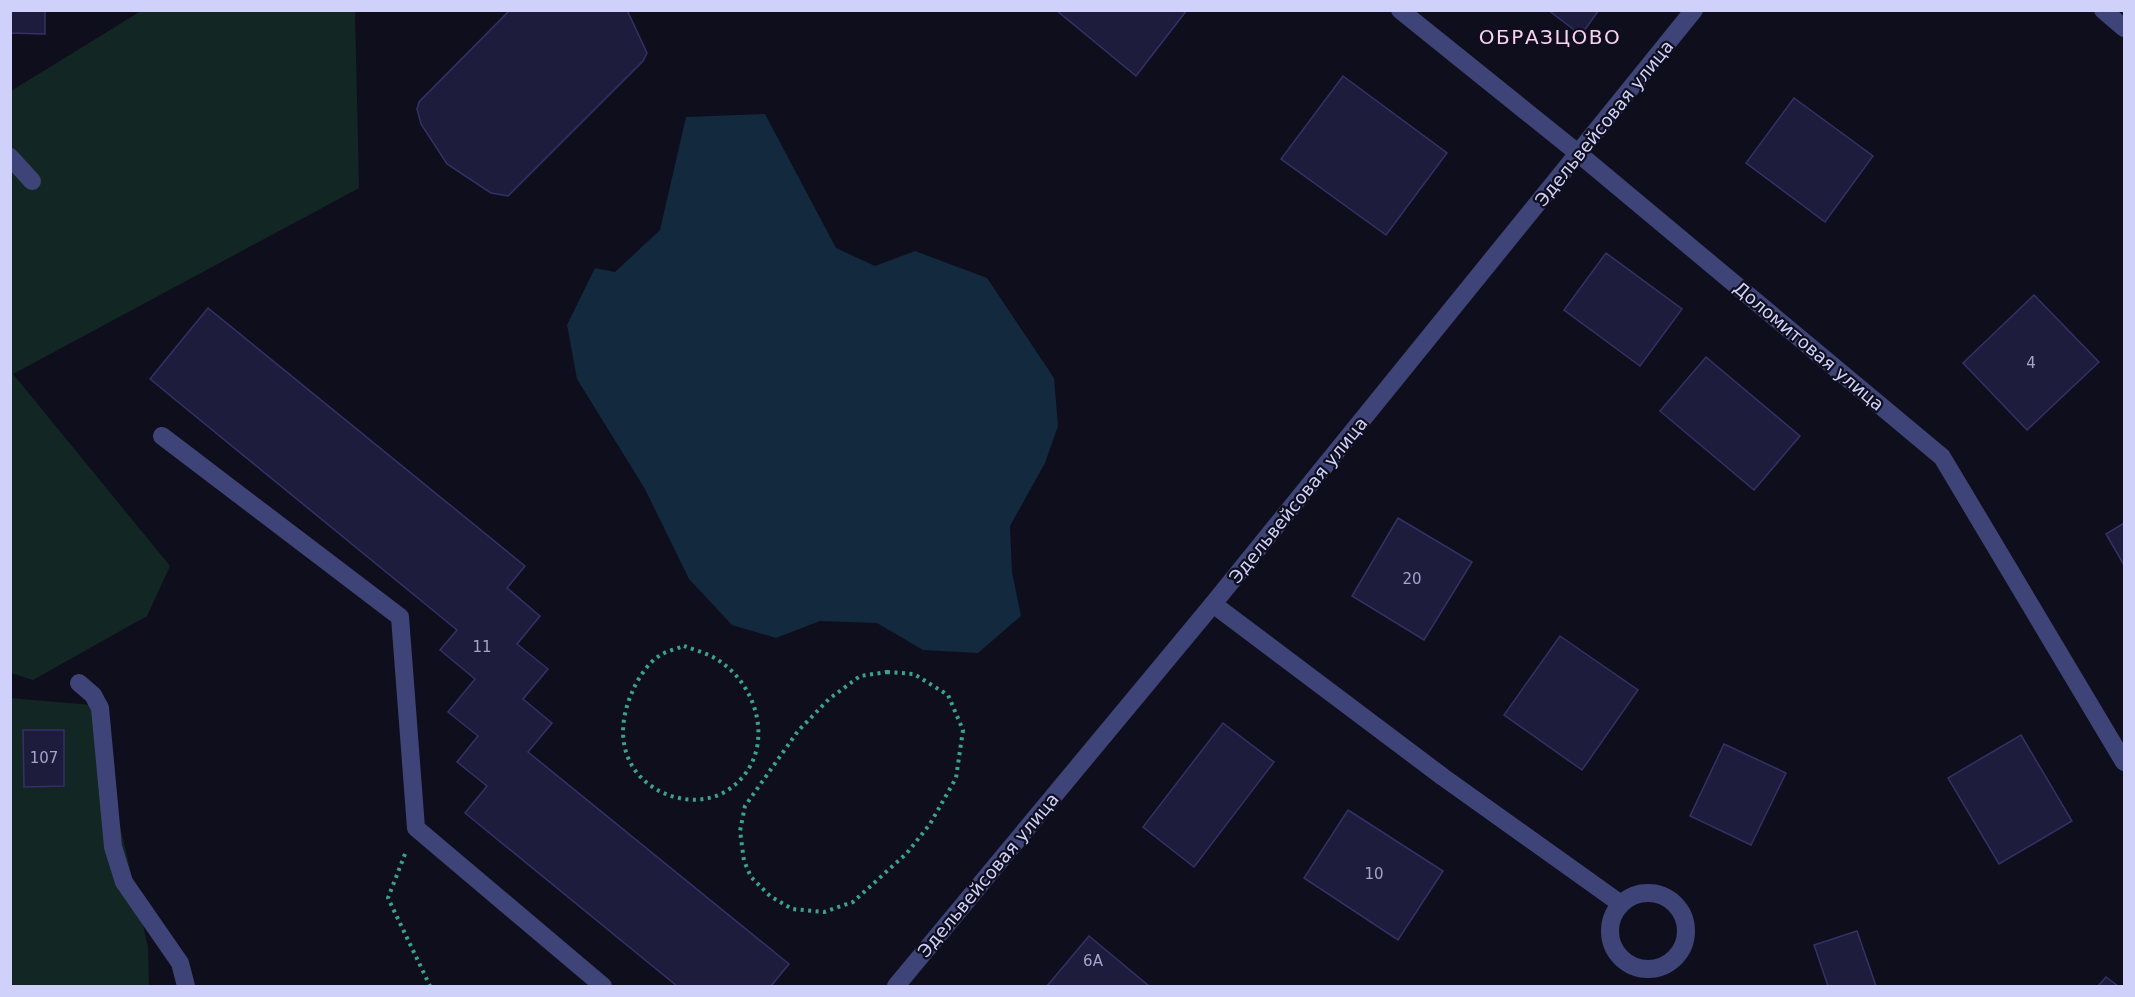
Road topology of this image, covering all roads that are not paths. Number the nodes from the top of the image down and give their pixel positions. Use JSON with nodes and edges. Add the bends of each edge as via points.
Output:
{"nodes":[{"id":1,"x":1400,"y":10,"type":"edge"},
{"id":2,"x":1694,"y":10,"type":"edge"},
{"id":3,"x":2103,"y":10,"type":"edge"},
{"id":4,"x":2124,"y":28,"type":"edge"},
{"id":5,"x":1579,"y":154,"type":"junction"},
{"id":6,"x":10,"y":158,"type":"edge"},
{"id":7,"x":32,"y":181,"type":"dead end"},
{"id":8,"x":162,"y":436,"type":"dead end"},
{"id":9,"x":1213,"y":604,"type":"junction"},
{"id":10,"x":79,"y":683,"type":"dead end"},
{"id":11,"x":2124,"y":762,"type":"edge"},
{"id":12,"x":1621,"y":904,"type":"junction"},
{"id":13,"x":186,"y":987,"type":"edge"},
{"id":14,"x":603,"y":987,"type":"edge"},
{"id":15,"x":896,"y":987,"type":"edge"}],
"edges":[{"from":1,"to":5,"type":"street","name":"Доломитовая улица"},
{"from":2,"to":5,"type":"street","name":"Эдельвейсовая улица"},
{"from":3,"to":4,"type":"street"},
{"from":5,"to":9,"type":"street","name":"Эдельвейсовая улица"},
{"from":5,"to":11,"type":"street","name":"Доломитовая улица","via":[[1942,457]]},
{"from":6,"to":7,"type":"street"},
{"from":8,"to":14,"type":"street","via":[[400,617],[416,828]]},
{"from":9,"to":12,"type":"street","via":[[1443,777]]},
{"from":9,"to":15,"type":"street","name":"Эдельвейсовая улица"},
{"from":10,"to":13,"type":"street","via":[[93,695],[100,708],[113,847],[124,882],[180,963]]},
{"from":12,"to":12,"type":"street","via":[[1610,931],[1612,946],[1621,958],[1633,967],[1648,970],[1675,959],[1684,946],[1687,931],[1676,904],[1649,892]]}]}
